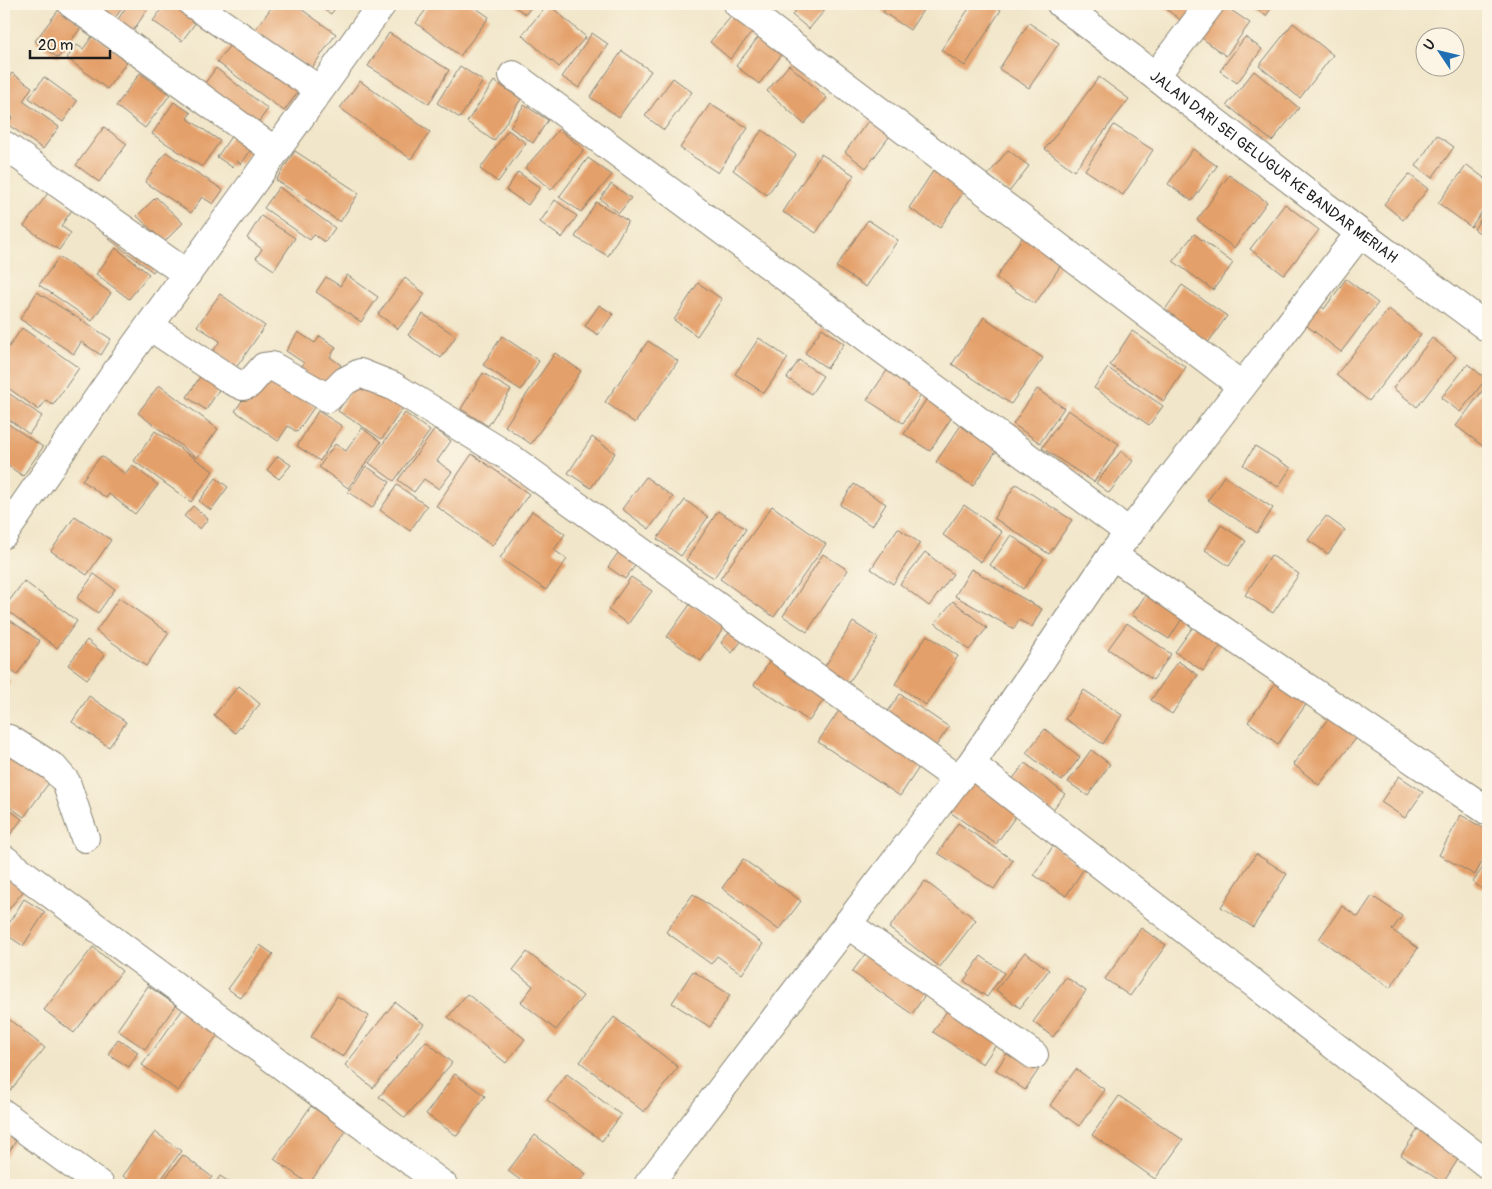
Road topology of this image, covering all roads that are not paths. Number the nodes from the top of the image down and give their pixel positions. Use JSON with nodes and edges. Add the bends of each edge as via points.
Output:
{"nodes":[{"id":1,"x":72,"y":4,"type":"edge"},
{"id":2,"x":193,"y":4,"type":"edge"},
{"id":3,"x":382,"y":4,"type":"edge"},
{"id":4,"x":738,"y":4,"type":"edge"},
{"id":5,"x":1061,"y":4,"type":"edge"},
{"id":6,"x":1210,"y":4,"type":"edge"},
{"id":7,"x":513,"y":75,"type":"dead end"},
{"id":8,"x":1156,"y":75,"type":"junction"},
{"id":9,"x":318,"y":89,"type":"junction"},
{"id":10,"x":4,"y":145,"type":"edge"},
{"id":11,"x":276,"y":151,"type":"junction"},
{"id":12,"x":1360,"y":233,"type":"junction"},
{"id":13,"x":187,"y":274,"type":"junction"},
{"id":14,"x":151,"y":327,"type":"junction"},
{"id":15,"x":1488,"y":328,"type":"edge"},
{"id":16,"x":1242,"y":386,"type":"junction"},
{"id":17,"x":1130,"y":533,"type":"junction"},
{"id":18,"x":4,"y":534,"type":"edge"},
{"id":19,"x":1112,"y":556,"type":"junction"},
{"id":20,"x":4,"y":738,"type":"edge"},
{"id":21,"x":964,"y":771,"type":"junction"},
{"id":22,"x":1488,"y":811,"type":"edge"},
{"id":23,"x":85,"y":838,"type":"dead end"},
{"id":24,"x":4,"y":859,"type":"edge"},
{"id":25,"x":847,"y":924,"type":"junction"},
{"id":26,"x":1034,"y":1055,"type":"dead end"},
{"id":27,"x":4,"y":1114,"type":"edge"},
{"id":28,"x":1488,"y":1165,"type":"edge"},
{"id":29,"x":100,"y":1185,"type":"edge"},
{"id":30,"x":443,"y":1185,"type":"edge"},
{"id":31,"x":648,"y":1185,"type":"edge"}],
"edges":[{"from":1,"to":11,"type":"street"},
{"from":2,"to":9,"type":"street"},
{"from":3,"to":9,"type":"street"},
{"from":4,"to":16,"type":"street"},
{"from":5,"to":8,"type":"street","name":"JALAN DARI SEI GELUGUR KE BANDAR MERIAH"},
{"from":6,"to":8,"type":"street"},
{"from":7,"to":17,"type":"street"},
{"from":8,"to":12,"type":"street","name":"JALAN DARI SEI GELUGUR KE BANDAR MERIAH"},
{"from":9,"to":11,"type":"street"},
{"from":10,"to":13,"type":"street"},
{"from":11,"to":13,"type":"street"},
{"from":12,"to":15,"type":"street","name":"JALAN DARI SEI GELUGUR KE BANDAR MERIAH"},
{"from":12,"to":16,"type":"street"},
{"from":13,"to":14,"type":"street"},
{"from":14,"to":18,"type":"street"},
{"from":14,"to":21,"type":"street","via":[[243,386],[264,367],[272,366],[328,398],[360,372],[393,386],[509,457]]},
{"from":16,"to":17,"type":"street"},
{"from":17,"to":19,"type":"street"},
{"from":19,"to":21,"type":"street"},
{"from":19,"to":22,"type":"street"},
{"from":20,"to":23,"type":"street","via":[[53,767],[66,782]]},
{"from":21,"to":25,"type":"street"},
{"from":21,"to":28,"type":"street"},
{"from":24,"to":30,"type":"street"},
{"from":25,"to":26,"type":"street"},
{"from":25,"to":31,"type":"street"},
{"from":27,"to":29,"type":"street"}]}
